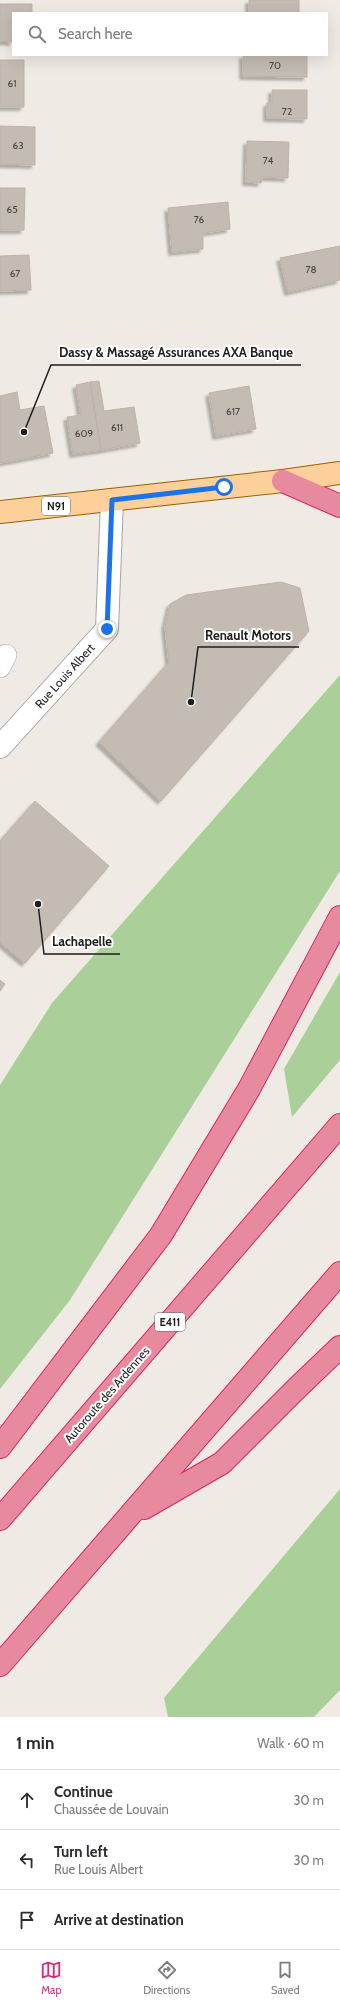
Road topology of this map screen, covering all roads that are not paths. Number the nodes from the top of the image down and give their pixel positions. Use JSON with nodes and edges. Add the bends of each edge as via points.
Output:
{"nodes":[{"id":1,"x":340,"y":473,"type":"edge"},
{"id":2,"x":283,"y":481,"type":"junction"},
{"id":3,"x":112,"y":500,"type":"junction"},
{"id":4,"x":340,"y":506,"type":"edge"},
{"id":5,"x":0,"y":512,"type":"edge"},
{"id":6,"x":0,"y":747,"type":"edge"},
{"id":7,"x":340,"y":917,"type":"edge"},
{"id":8,"x":340,"y":1125,"type":"edge"},
{"id":9,"x":340,"y":1273,"type":"edge"},
{"id":10,"x":340,"y":1347,"type":"edge"},
{"id":11,"x":0,"y":1447,"type":"edge"},
{"id":12,"x":129,"y":1517,"type":"junction"},
{"id":13,"x":0,"y":1519,"type":"edge"},
{"id":14,"x":0,"y":1665,"type":"edge"}],
"edges":[{"from":1,"to":2,"type":"main road","number":"N91"},
{"from":2,"to":3,"type":"main road","number":"N91"},
{"from":2,"to":4,"type":"highway"},
{"from":3,"to":5,"type":"main road","number":"N91"},
{"from":3,"to":6,"type":"street","name":"Rue Louis Albert","via":[[107,629]]},
{"from":7,"to":11,"type":"highway","via":[[249,1089],[160,1235]]},
{"from":8,"to":13,"type":"highway","name":"Autoroute des Ardennes","number":"E411"},
{"from":9,"to":12,"type":"highway"},
{"from":10,"to":12,"type":"highway","via":[[222,1463]]},
{"from":12,"to":14,"type":"highway"}]}
